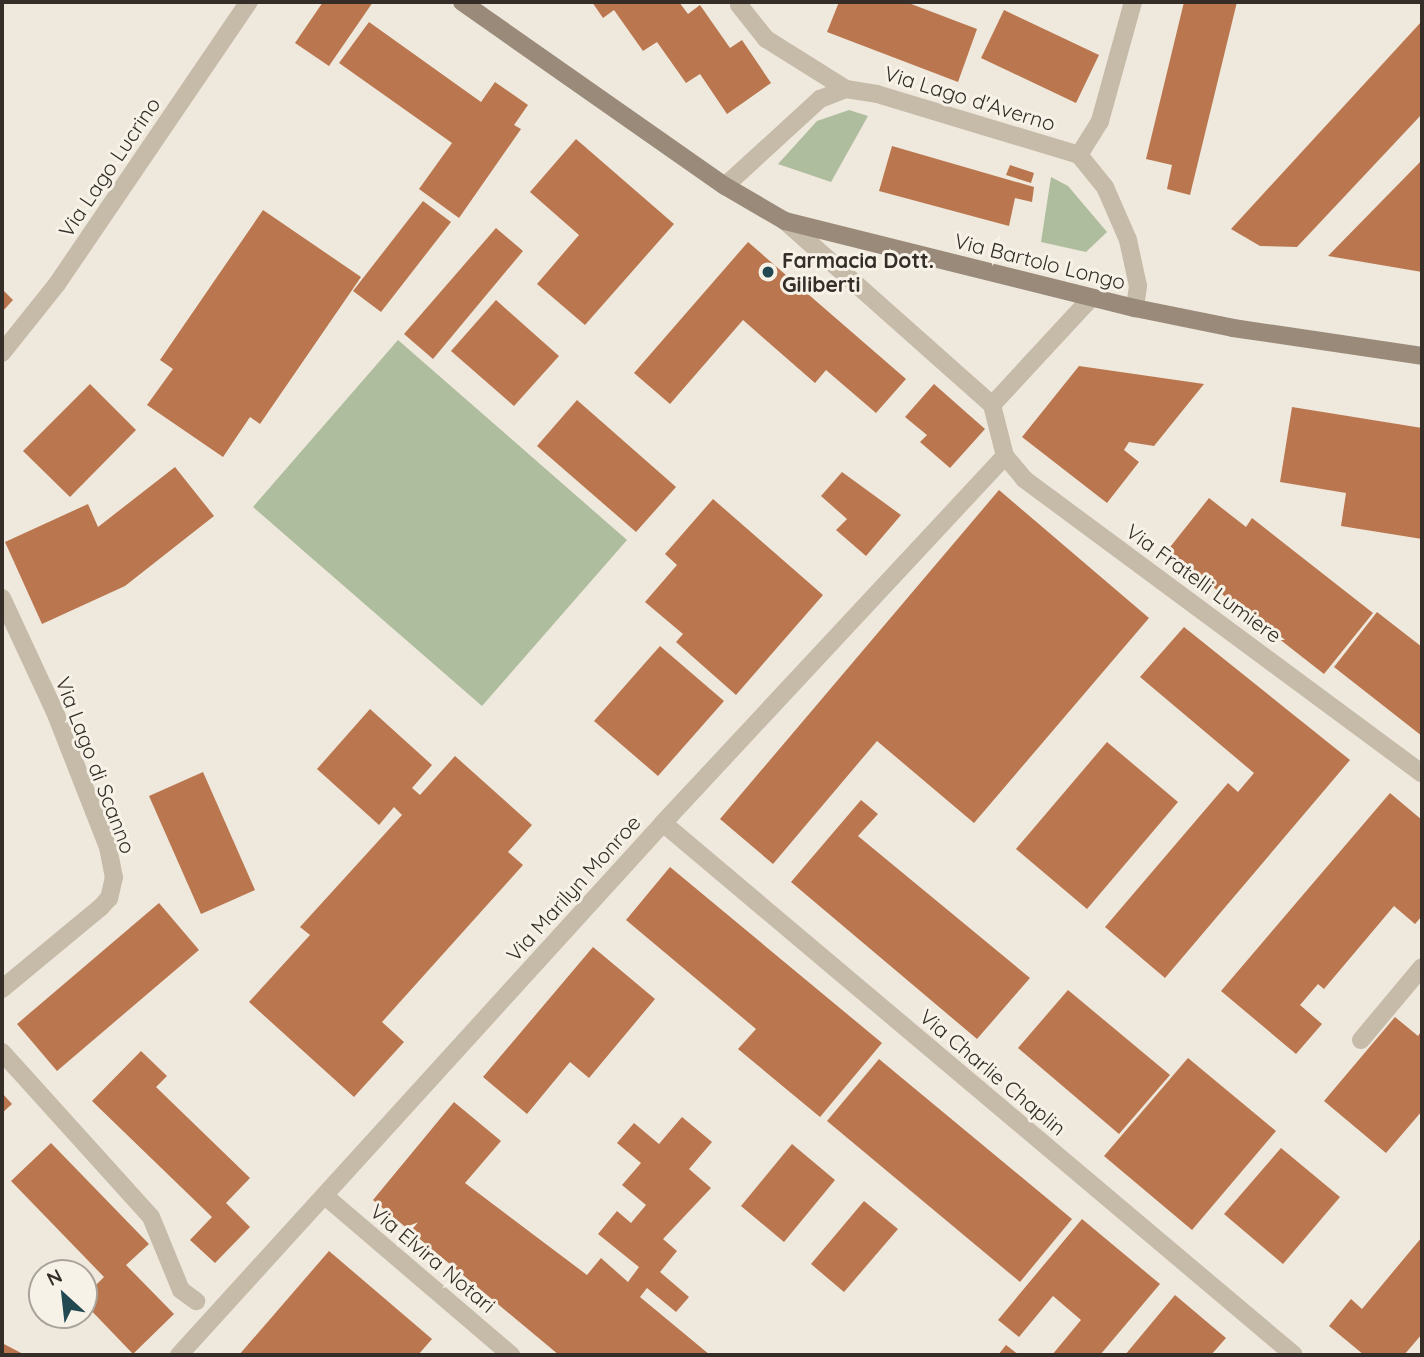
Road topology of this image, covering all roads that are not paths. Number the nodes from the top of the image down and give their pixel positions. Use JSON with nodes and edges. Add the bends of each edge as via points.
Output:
{"nodes":[{"id":1,"x":249,"y":2,"type":"edge"},
{"id":2,"x":462,"y":2,"type":"edge"},
{"id":3,"x":1133,"y":2,"type":"edge"},
{"id":4,"x":739,"y":5,"type":"dead end"},
{"id":5,"x":846,"y":89,"type":"junction"},
{"id":6,"x":1079,"y":155,"type":"junction"},
{"id":7,"x":725,"y":186,"type":"junction"},
{"id":8,"x":785,"y":221,"type":"junction"},
{"id":9,"x":1091,"y":298,"type":"junction"},
{"id":10,"x":1135,"y":308,"type":"junction"},
{"id":11,"x":2,"y":353,"type":"edge"},
{"id":12,"x":1422,"y":356,"type":"edge"},
{"id":13,"x":992,"y":405,"type":"junction"},
{"id":14,"x":1005,"y":456,"type":"junction"},
{"id":15,"x":2,"y":598,"type":"edge"},
{"id":16,"x":1422,"y":773,"type":"edge"},
{"id":17,"x":663,"y":823,"type":"junction"},
{"id":18,"x":1422,"y":967,"type":"edge"},
{"id":19,"x":2,"y":989,"type":"edge"},
{"id":20,"x":1361,"y":1040,"type":"dead end"},
{"id":21,"x":2,"y":1052,"type":"edge"},
{"id":22,"x":325,"y":1196,"type":"junction"},
{"id":23,"x":196,"y":1301,"type":"dead end"},
{"id":24,"x":179,"y":1355,"type":"edge"},
{"id":25,"x":511,"y":1355,"type":"edge"},
{"id":26,"x":1294,"y":1355,"type":"edge"}],
"edges":[{"from":1,"to":11,"type":"street","name":"Via Lago Lucrino","via":[[57,284]]},
{"from":2,"to":7,"type":"street","name":"Via Bartolo Longo"},
{"from":3,"to":6,"type":"street","via":[[1100,121]]},
{"from":4,"to":5,"type":"street","name":"Via Lago d'Averno","via":[[766,39]]},
{"from":5,"to":6,"type":"street","name":"Via Lago d'Averno"},
{"from":5,"to":7,"type":"street","via":[[820,99]]},
{"from":6,"to":10,"type":"street","via":[[1105,187],[1128,240],[1138,286]]},
{"from":7,"to":8,"type":"street","name":"Via Bartolo Longo"},
{"from":8,"to":9,"type":"street","name":"Via Bartolo Longo"},
{"from":8,"to":13,"type":"street"},
{"from":9,"to":10,"type":"street","name":"Via Bartolo Longo"},
{"from":9,"to":13,"type":"street"},
{"from":10,"to":12,"type":"street","name":"Via Bartolo Longo","via":[[1233,328]]},
{"from":13,"to":14,"type":"street","name":"Via Fratelli Lumiere"},
{"from":14,"to":16,"type":"street","name":"Via Fratelli Lumiere","via":[[1024,479]]},
{"from":14,"to":17,"type":"street","name":"Via Marilyn Monroe"},
{"from":15,"to":19,"type":"street","name":"Via Lago di Scanno","via":[[69,749],[108,847],[114,877],[109,898],[101,907]]},
{"from":17,"to":22,"type":"street","name":"Via Marilyn Monroe"},
{"from":17,"to":26,"type":"street","name":"Via Charlie Chaplin"},
{"from":18,"to":20,"type":"street"},
{"from":21,"to":23,"type":"street","via":[[151,1217],[181,1290]]},
{"from":22,"to":24,"type":"street","name":"Via Marilyn Monroe"},
{"from":22,"to":25,"type":"street","name":"Via Elvira Notari"}]}
